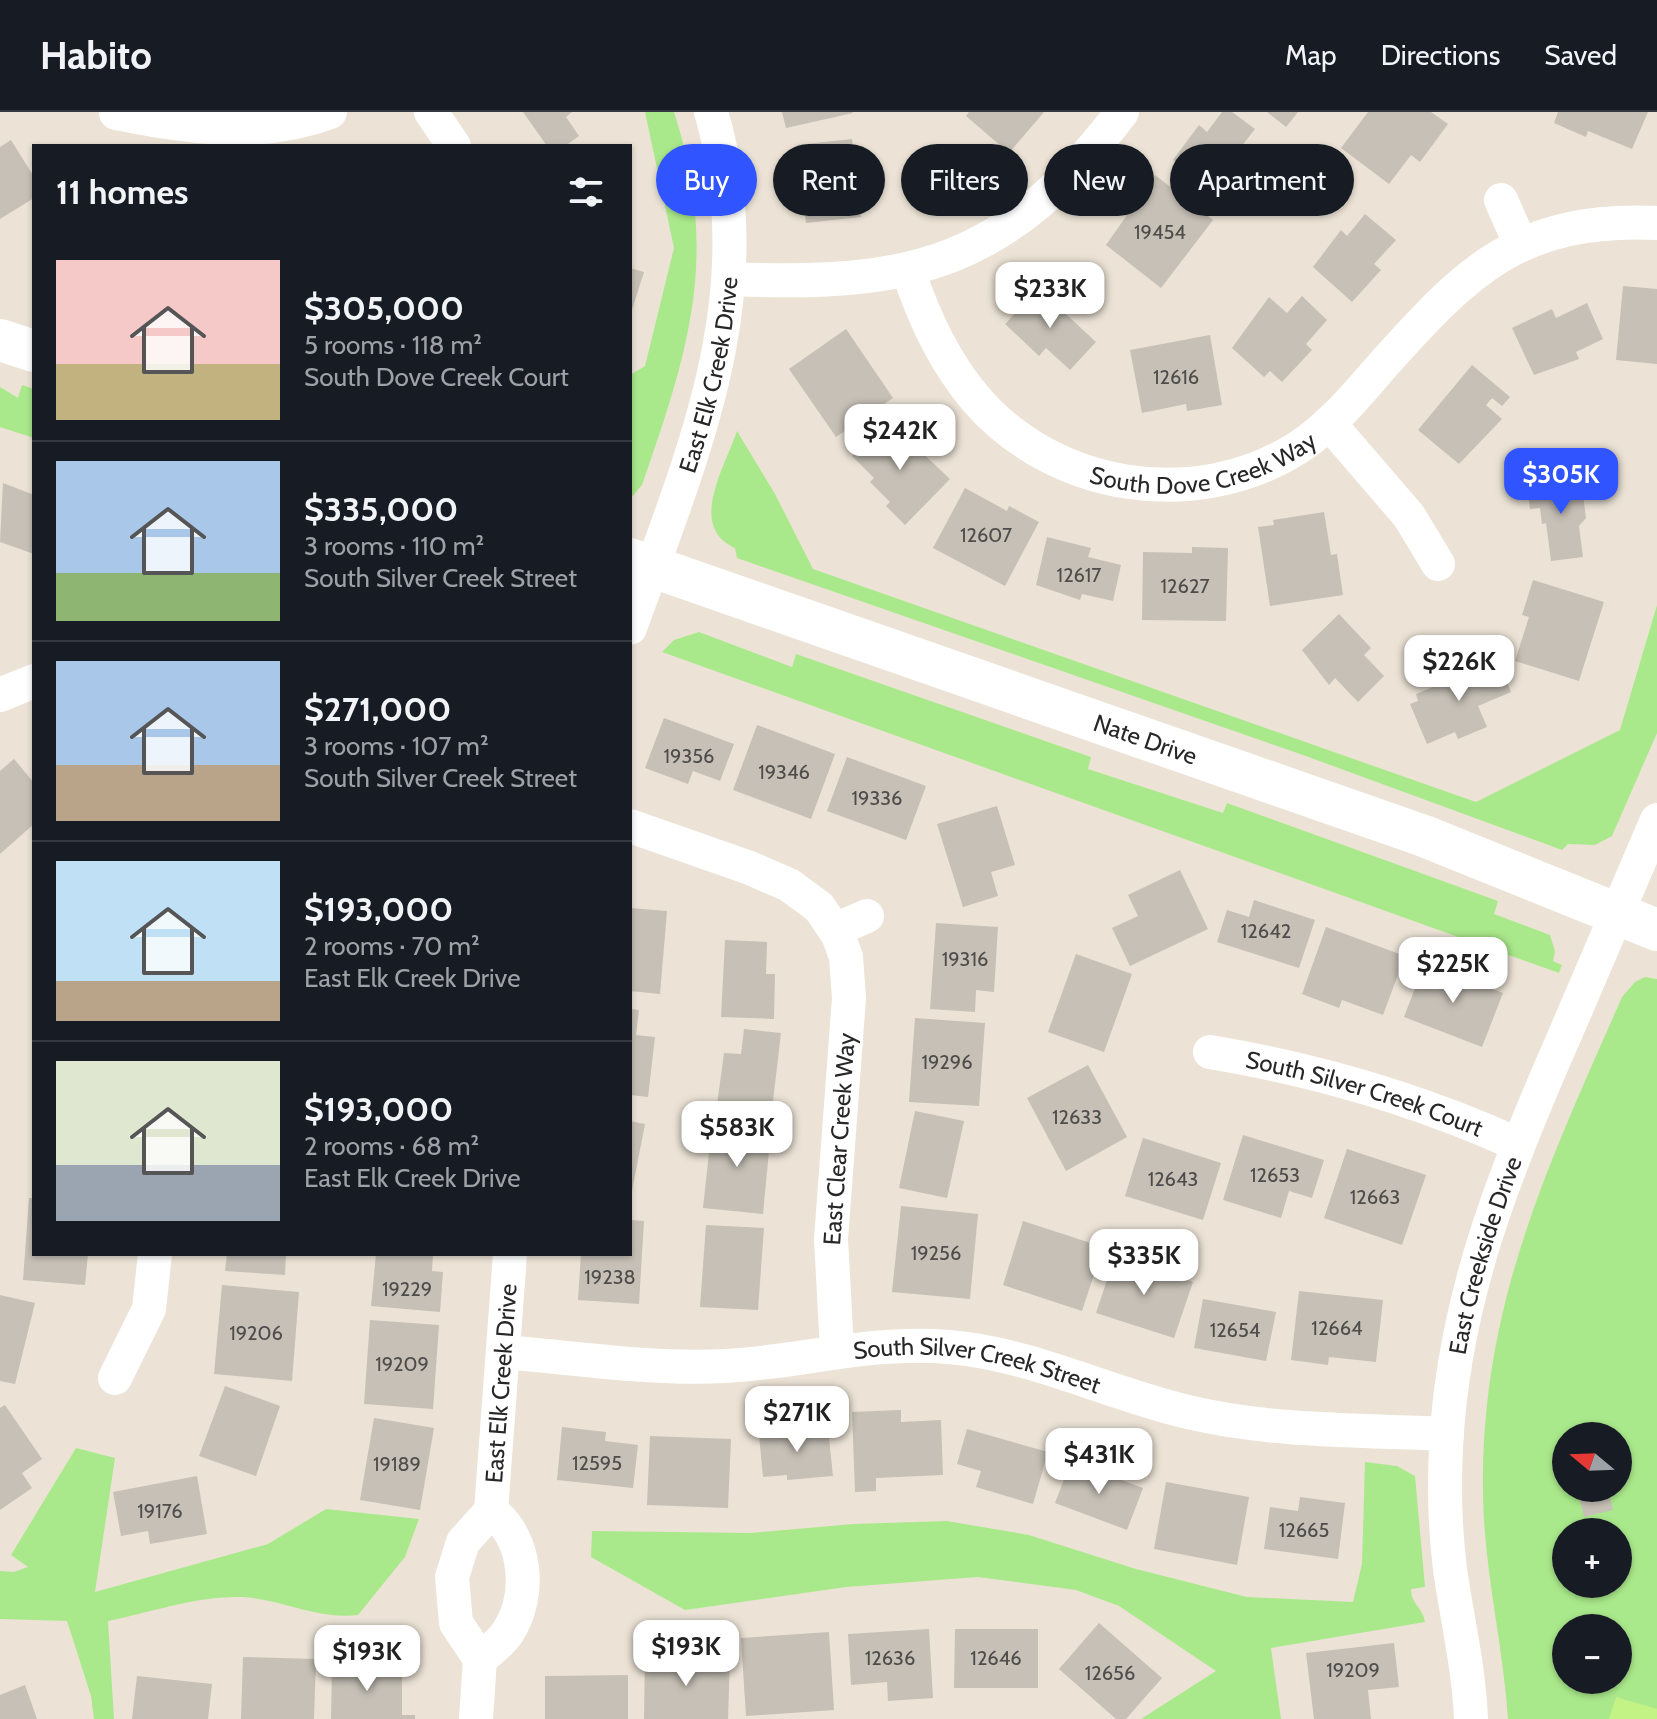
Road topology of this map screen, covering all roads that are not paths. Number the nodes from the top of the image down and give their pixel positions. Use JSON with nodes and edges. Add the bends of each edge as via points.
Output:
{"nodes":[{"id":1,"x":330,"y":112,"type":"edge"},
{"id":2,"x":431,"y":112,"type":"edge"},
{"id":3,"x":711,"y":112,"type":"edge"},
{"id":4,"x":1122,"y":112,"type":"edge"},
{"id":5,"x":116,"y":113,"type":"edge"},
{"id":6,"x":453,"y":144,"type":"edge"},
{"id":7,"x":1501,"y":200,"type":"dead end"},
{"id":8,"x":1657,"y":223,"type":"edge"},
{"id":9,"x":1521,"y":245,"type":"junction"},
{"id":10,"x":908,"y":270,"type":"junction"},
{"id":11,"x":730,"y":279,"type":"junction"},
{"id":12,"x":0,"y":340,"type":"edge"},
{"id":13,"x":32,"y":350,"type":"edge"},
{"id":14,"x":1329,"y":423,"type":"junction"},
{"id":15,"x":641,"y":563,"type":"edge"},
{"id":16,"x":1438,"y":564,"type":"dead end"},
{"id":17,"x":632,"y":616,"type":"edge"},
{"id":18,"x":32,"y":682,"type":"edge"},
{"id":19,"x":0,"y":695,"type":"edge"},
{"id":20,"x":1657,"y":820,"type":"edge"},
{"id":21,"x":632,"y":827,"type":"edge"},
{"id":22,"x":1618,"y":913,"type":"junction"},
{"id":23,"x":867,"y":916,"type":"dead end"},
{"id":24,"x":835,"y":930,"type":"junction"},
{"id":25,"x":1657,"y":930,"type":"edge"},
{"id":26,"x":1210,"y":1052,"type":"dead end"},
{"id":27,"x":1517,"y":1144,"type":"junction"},
{"id":28,"x":155,"y":1256,"type":"edge"},
{"id":29,"x":510,"y":1256,"type":"edge"},
{"id":30,"x":837,"y":1350,"type":"junction"},
{"id":31,"x":503,"y":1352,"type":"junction"},
{"id":32,"x":115,"y":1378,"type":"dead end"},
{"id":33,"x":1447,"y":1434,"type":"junction"},
{"id":34,"x":491,"y":1511,"type":"junction"},
{"id":35,"x":480,"y":1659,"type":"junction"},
{"id":36,"x":476,"y":1719,"type":"edge"},
{"id":37,"x":1471,"y":1719,"type":"edge"}],
"edges":[{"from":1,"to":5,"type":"street","via":[[241,130]]},
{"from":2,"to":6,"type":"street"},
{"from":3,"to":11,"type":"street","name":"East Elk Creek Drive","via":[[729,198]]},
{"from":4,"to":10,"type":"street","via":[[1070,176],[1019,219],[969,247]]},
{"from":7,"to":9,"type":"street"},
{"from":8,"to":9,"type":"street","name":"South Dove Creek Way","via":[[1568,228]]},
{"from":9,"to":14,"type":"street","name":"South Dove Creek Way","via":[[1455,287]]},
{"from":10,"to":11,"type":"street","via":[[835,281]]},
{"from":10,"to":14,"type":"street","name":"South Dove Creek Way","via":[[935,337],[975,398],[1027,445],[1072,468],[1136,484],[1218,479],[1287,454]]},
{"from":11,"to":15,"type":"street","name":"East Elk Creek Drive","via":[[712,386]]},
{"from":12,"to":13,"type":"street"},
{"from":14,"to":16,"type":"street","via":[[1409,516]]},
{"from":15,"to":17,"type":"street","name":"East Elk Creek Drive"},
{"from":15,"to":22,"type":"street","name":"Nate Drive","via":[[1409,830]]},
{"from":18,"to":19,"type":"street"},
{"from":20,"to":22,"type":"street","name":"East Creekside Drive"},
{"from":21,"to":24,"type":"street","name":"East Clear Creek Way","via":[[774,878],[819,907]]},
{"from":22,"to":25,"type":"street","name":"Nate Drive"},
{"from":22,"to":27,"type":"street","name":"East Creekside Drive"},
{"from":23,"to":24,"type":"street"},
{"from":24,"to":30,"type":"street","name":"East Clear Creek Way","via":[[849,983],[831,1239]]},
{"from":26,"to":27,"type":"street","name":"South Silver Creek Court","via":[[1385,1091]]},
{"from":27,"to":33,"type":"street","name":"East Creekside Drive","via":[[1464,1304]]},
{"from":28,"to":32,"type":"street","via":[[149,1309]]},
{"from":29,"to":31,"type":"street","name":"East Elk Creek Drive"},
{"from":30,"to":31,"type":"street","name":"South Silver Creek Street","via":[[702,1367]]},
{"from":30,"to":33,"type":"street","name":"South Silver Creek Street","via":[[916,1345],[978,1350],[1203,1416],[1284,1426]]},
{"from":31,"to":34,"type":"street","name":"East Elk Creek Drive"},
{"from":33,"to":37,"type":"street","name":"East Creekside Drive","via":[[1449,1558]]},
{"from":34,"to":35,"type":"street","name":"East Elk Creek Drive","via":[[463,1542],[452,1577],[456,1623]]},
{"from":34,"to":35,"type":"street","name":"East Elk Creek Drive","via":[[515,1540],[522,1583],[508,1632]]},
{"from":35,"to":36,"type":"street"}]}
